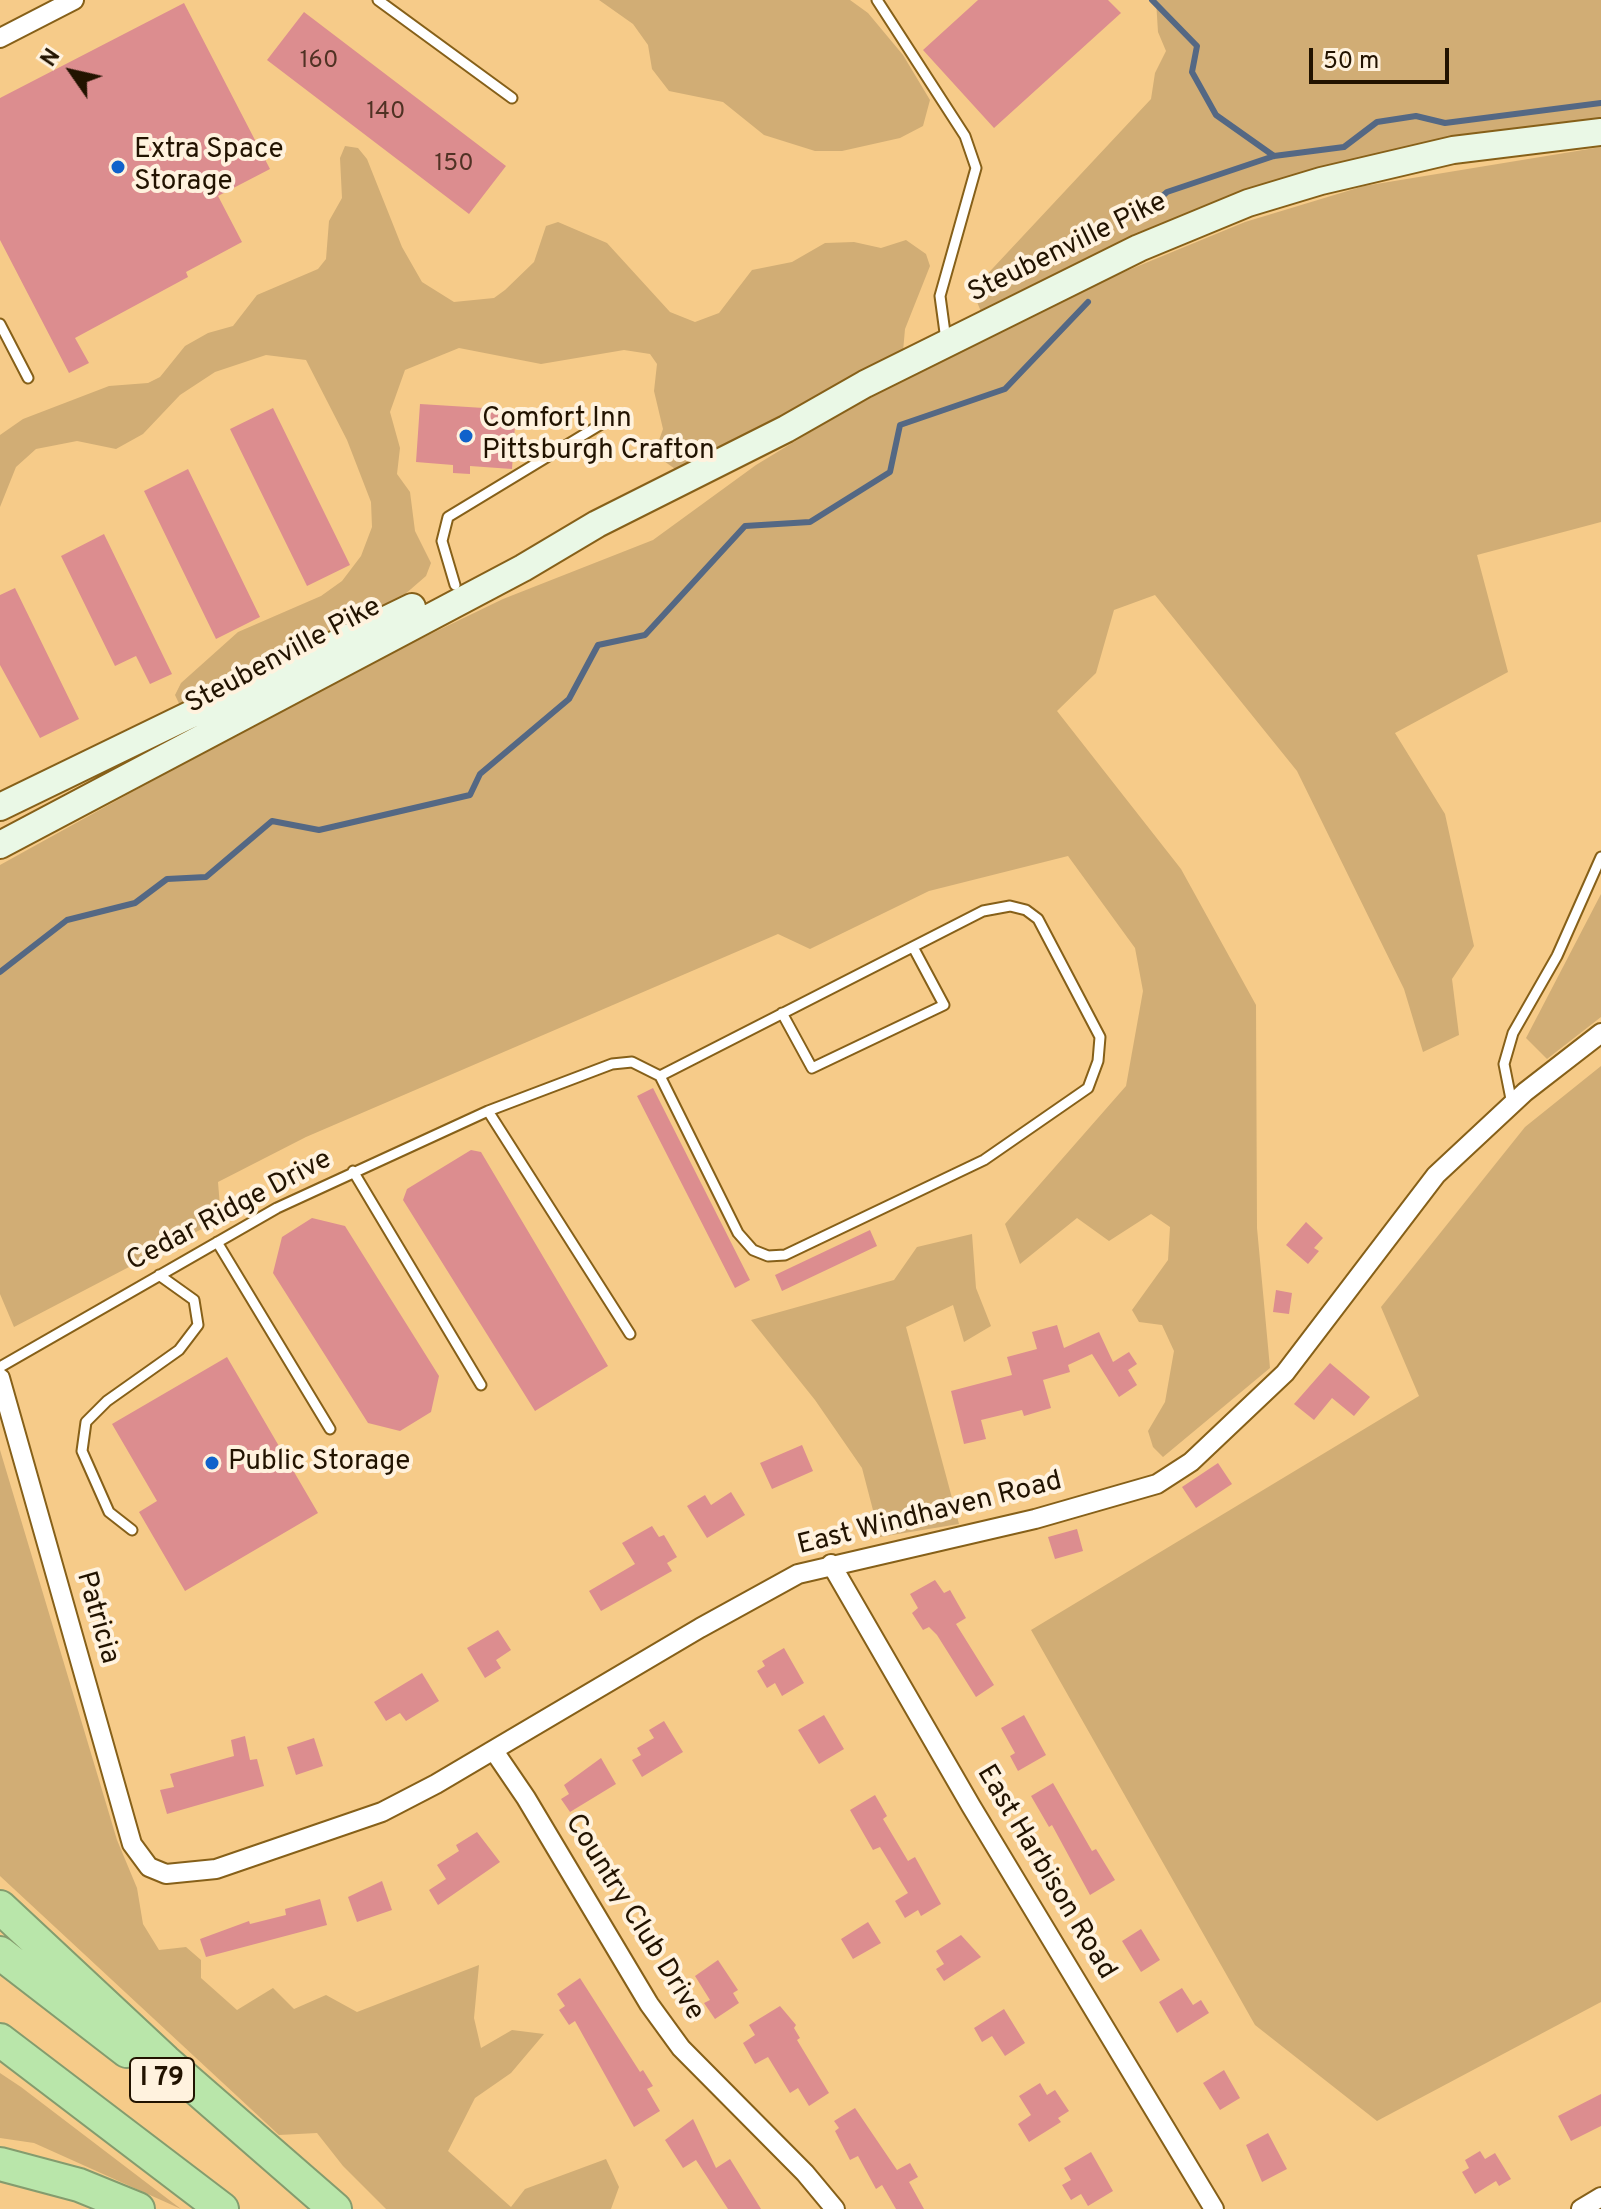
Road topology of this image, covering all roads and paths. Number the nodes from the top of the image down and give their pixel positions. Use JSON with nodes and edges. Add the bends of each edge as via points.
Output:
{"nodes":[{"id":1,"x":74,"y":0,"type":"edge"},
{"id":2,"x":378,"y":0,"type":"edge"},
{"id":3,"x":877,"y":0,"type":"edge"},
{"id":4,"x":0,"y":38,"type":"edge"},
{"id":5,"x":512,"y":98,"type":"dead end"},
{"id":6,"x":1601,"y":132,"type":"edge"},
{"id":7,"x":0,"y":324,"type":"edge"},
{"id":8,"x":946,"y":343,"type":"junction"},
{"id":9,"x":28,"y":378,"type":"dead end"},
{"id":10,"x":608,"y":420,"type":"dead end"},
{"id":11,"x":597,"y":524,"type":"junction"},
{"id":12,"x":455,"y":585,"type":"junction"},
{"id":13,"x":0,"y":807,"type":"edge"},
{"id":14,"x":0,"y":845,"type":"edge"},
{"id":15,"x":1601,"y":857,"type":"edge"},
{"id":16,"x":913,"y":947,"type":"junction"},
{"id":17,"x":782,"y":1013,"type":"junction"},
{"id":18,"x":1601,"y":1033,"type":"edge"},
{"id":19,"x":660,"y":1076,"type":"junction"},
{"id":20,"x":1512,"y":1104,"type":"junction"},
{"id":21,"x":488,"y":1111,"type":"junction"},
{"id":22,"x":353,"y":1171,"type":"junction"},
{"id":23,"x":217,"y":1242,"type":"junction"},
{"id":24,"x":159,"y":1275,"type":"junction"},
{"id":25,"x":630,"y":1334,"type":"dead end"},
{"id":26,"x":0,"y":1367,"type":"edge"},
{"id":27,"x":0,"y":1378,"type":"edge"},
{"id":28,"x":481,"y":1385,"type":"dead end"},
{"id":29,"x":330,"y":1429,"type":"dead end"},
{"id":30,"x":132,"y":1530,"type":"dead end"},
{"id":31,"x":831,"y":1564,"type":"junction"},
{"id":32,"x":494,"y":1751,"type":"junction"},
{"id":33,"x":149,"y":1867,"type":"joint"},
{"id":34,"x":0,"y":1907,"type":"edge"},
{"id":35,"x":0,"y":1953,"type":"edge"},
{"id":36,"x":0,"y":2040,"type":"edge"},
{"id":37,"x":0,"y":2164,"type":"edge"},
{"id":38,"x":1601,"y":2197,"type":"edge"},
{"id":39,"x":138,"y":2209,"type":"edge"},
{"id":40,"x":222,"y":2209,"type":"edge"},
{"id":41,"x":323,"y":2209,"type":"edge"},
{"id":42,"x":335,"y":2209,"type":"edge"},
{"id":43,"x":835,"y":2209,"type":"edge"},
{"id":44,"x":1214,"y":2209,"type":"edge"},
{"id":45,"x":1581,"y":2209,"type":"edge"}],
"edges":[{"from":1,"to":4,"type":"street"},
{"from":2,"to":5,"type":"lane"},
{"from":3,"to":8,"type":"lane","via":[[965,136],[976,168],[940,296]]},
{"from":6,"to":8,"type":"main road","name":"Steubenville Pike","via":[[1453,150],[1248,203],[1139,248]]},
{"from":7,"to":9,"type":"lane"},
{"from":8,"to":11,"type":"main road","name":"Steubenville Pike"},
{"from":10,"to":12,"type":"lane","via":[[448,517],[442,541]]},
{"from":11,"to":12,"type":"main road","name":"Steubenville Pike"},
{"from":11,"to":14,"type":"main road","name":"Steubenville Pike"},
{"from":12,"to":13,"type":"main road","name":"Steubenville Pike"},
{"from":15,"to":20,"type":"lane","via":[[1557,956],[1513,1033],[1504,1064]]},
{"from":16,"to":17,"type":"lane"},
{"from":16,"to":17,"type":"lane","via":[[944,1005],[812,1068]]},
{"from":16,"to":19,"type":"lane","via":[[983,911],[1010,906],[1038,919],[1100,1037],[1088,1088],[984,1160],[785,1255],[768,1256],[753,1250],[738,1233]]},
{"from":17,"to":19,"type":"lane"},
{"from":18,"to":20,"type":"street","name":"East Windhaven Road"},
{"from":19,"to":21,"type":"lane","name":"Cedar Ridge Drive","via":[[632,1062],[612,1064]]},
{"from":20,"to":31,"type":"street","name":"East Windhaven Road","via":[[1410,1205],[1285,1373],[1191,1462],[1157,1484],[1101,1502]]},
{"from":21,"to":22,"type":"lane","name":"Cedar Ridge Drive"},
{"from":21,"to":25,"type":"lane"},
{"from":22,"to":23,"type":"lane","name":"Cedar Ridge Drive"},
{"from":22,"to":28,"type":"lane"},
{"from":23,"to":24,"type":"lane","name":"Cedar Ridge Drive"},
{"from":23,"to":29,"type":"lane"},
{"from":24,"to":26,"type":"lane","name":"Cedar Ridge Drive"},
{"from":24,"to":30,"type":"lane","via":[[194,1300],[198,1325],[179,1350],[86,1422],[82,1451],[109,1512]]},
{"from":27,"to":33,"type":"street","name":"Patricia","via":[[123,1818],[132,1844]]},
{"from":31,"to":32,"type":"street","name":"East Windhaven Road","via":[[776,1584]]},
{"from":31,"to":44,"type":"street","name":"East Harbison Road"},
{"from":32,"to":33,"type":"street","name":"East Windhaven Road","via":[[382,1812],[324,1835],[216,1869],[166,1874]]},
{"from":32,"to":43,"type":"street","name":"Country Club Drive","via":[[681,2048]]},
{"from":34,"to":42,"type":"highway"},
{"from":35,"to":41,"type":"highway","number":"I 79"},
{"from":36,"to":40,"type":"highway","number":"I 79"},
{"from":37,"to":39,"type":"highway","via":[[79,2185]]},
{"from":38,"to":45,"type":"street"}]}
